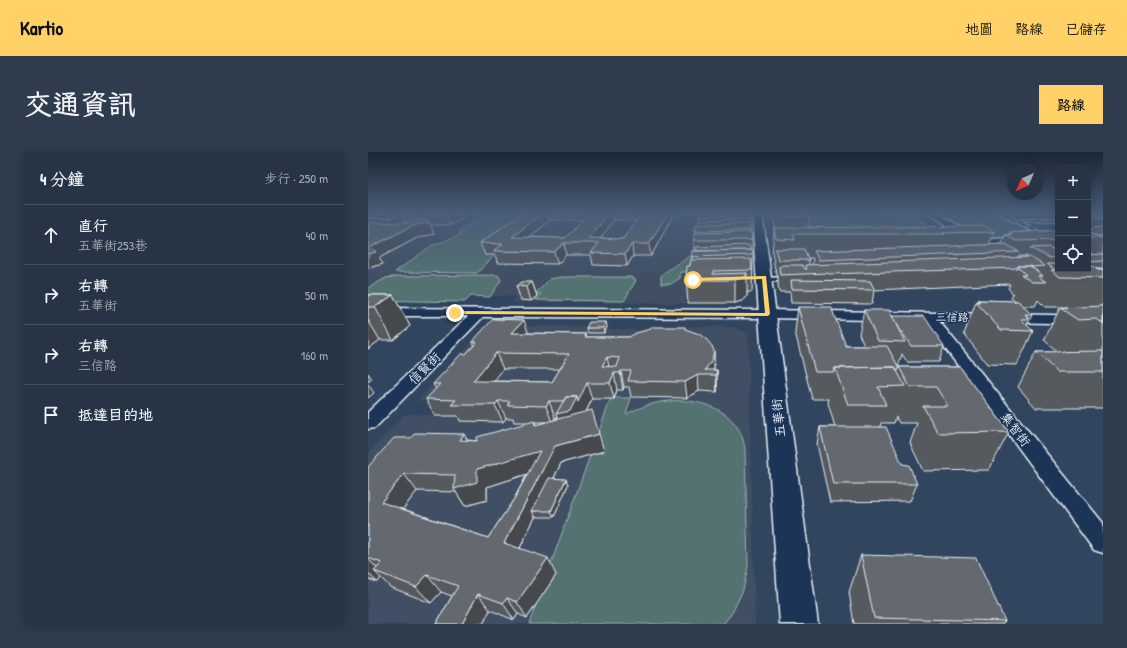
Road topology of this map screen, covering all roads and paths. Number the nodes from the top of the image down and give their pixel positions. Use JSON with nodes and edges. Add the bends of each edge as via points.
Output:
{"nodes":[{"id":1,"x":760,"y":234,"type":"edge"},
{"id":2,"x":967,"y":234,"type":"edge"},
{"id":3,"x":1043,"y":234,"type":"edge"},
{"id":4,"x":1054,"y":239,"type":"edge"},
{"id":5,"x":984,"y":244,"type":"junction"},
{"id":6,"x":944,"y":245,"type":"edge"},
{"id":7,"x":996,"y":252,"type":"edge"},
{"id":8,"x":762,"y":278,"type":"junction"},
{"id":9,"x":796,"y":279,"type":"edge"},
{"id":10,"x":368,"y":312,"type":"edge"},
{"id":11,"x":479,"y":313,"type":"junction"},
{"id":12,"x":768,"y":314,"type":"junction"},
{"id":13,"x":929,"y":316,"type":"junction"},
{"id":14,"x":1103,"y":320,"type":"edge"},
{"id":15,"x":368,"y":423,"type":"edge"},
{"id":16,"x":1103,"y":542,"type":"edge"},
{"id":17,"x":799,"y":624,"type":"edge"}],
"edges":[{"from":1,"to":8,"type":"street","name":"五華街"},
{"from":2,"to":5,"type":"street"},
{"from":3,"to":4,"type":"lane"},
{"from":4,"to":5,"type":"street"},
{"from":5,"to":6,"type":"street"},
{"from":5,"to":7,"type":"street"},
{"from":8,"to":9,"type":"lane"},
{"from":8,"to":12,"type":"street","name":"五華街"},
{"from":10,"to":11,"type":"street","name":"三信路"},
{"from":11,"to":12,"type":"street","name":"三信路"},
{"from":11,"to":15,"type":"street","name":"信賢街"},
{"from":12,"to":13,"type":"street","name":"三信路"},
{"from":12,"to":17,"type":"street","name":"五華街"},
{"from":13,"to":14,"type":"street","name":"三信路"},
{"from":13,"to":16,"type":"street","name":"集智街"}]}
